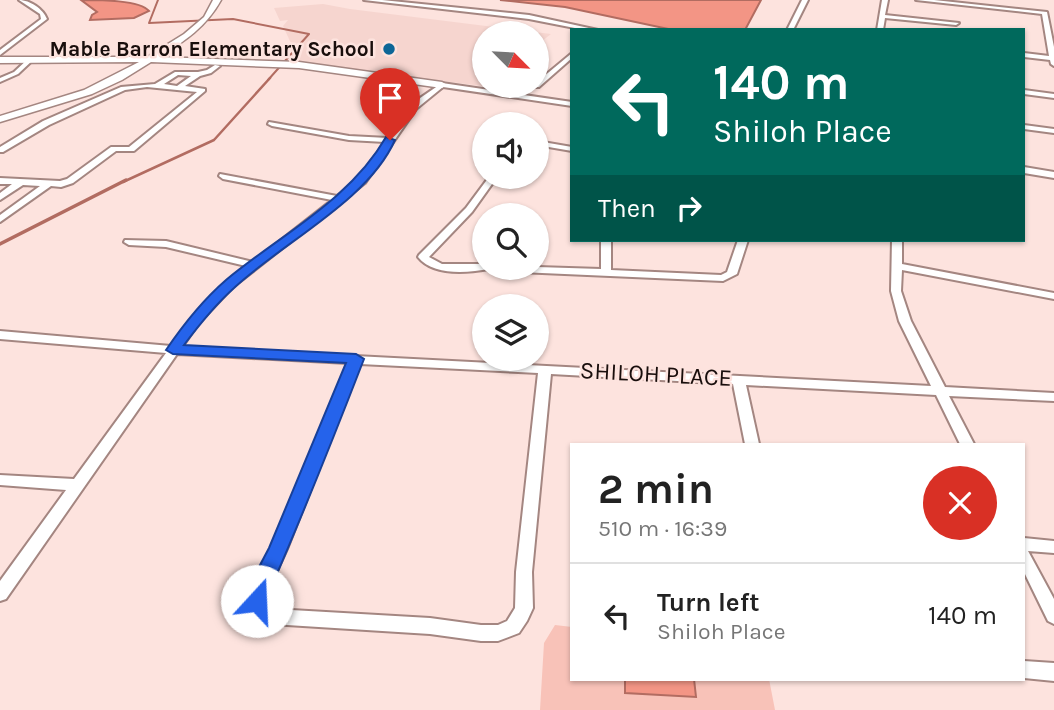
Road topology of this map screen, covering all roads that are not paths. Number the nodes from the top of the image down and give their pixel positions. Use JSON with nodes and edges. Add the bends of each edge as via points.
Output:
{"nodes":[{"id":1,"x":22,"y":0,"type":"edge"},
{"id":2,"x":217,"y":0,"type":"edge"},
{"id":3,"x":368,"y":0,"type":"edge"},
{"id":4,"x":805,"y":0,"type":"edge"},
{"id":5,"x":885,"y":0,"type":"edge"},
{"id":6,"x":919,"y":0,"type":"edge"},
{"id":7,"x":882,"y":16,"type":"junction"},
{"id":8,"x":956,"y":23,"type":"dead end"},
{"id":9,"x":585,"y":28,"type":"edge"},
{"id":10,"x":791,"y":28,"type":"edge"},
{"id":11,"x":880,"y":28,"type":"edge"},
{"id":12,"x":0,"y":53,"type":"edge"},
{"id":13,"x":1025,"y":55,"type":"edge"},
{"id":14,"x":570,"y":57,"type":"edge"},
{"id":15,"x":31,"y":59,"type":"junction"},
{"id":16,"x":149,"y":59,"type":"junction"},
{"id":17,"x":0,"y":60,"type":"edge"},
{"id":18,"x":1053,"y":61,"type":"edge"},
{"id":19,"x":217,"y":66,"type":"dead end"},
{"id":20,"x":560,"y":66,"type":"junction"},
{"id":21,"x":570,"y":68,"type":"edge"},
{"id":22,"x":198,"y":74,"type":"junction"},
{"id":23,"x":550,"y":75,"type":"edge"},
{"id":24,"x":0,"y":80,"type":"edge"},
{"id":25,"x":442,"y":85,"type":"junction"},
{"id":26,"x":158,"y":86,"type":"junction"},
{"id":27,"x":180,"y":87,"type":"junction"},
{"id":28,"x":472,"y":89,"type":"edge"},
{"id":29,"x":1025,"y":92,"type":"edge"},
{"id":30,"x":1054,"y":96,"type":"edge"},
{"id":31,"x":531,"y":98,"type":"edge"},
{"id":32,"x":570,"y":104,"type":"edge"},
{"id":33,"x":0,"y":119,"type":"edge"},
{"id":34,"x":272,"y":124,"type":"dead end"},
{"id":35,"x":1025,"y":127,"type":"edge"},
{"id":36,"x":1054,"y":131,"type":"edge"},
{"id":37,"x":390,"y":140,"type":"junction"},
{"id":38,"x":549,"y":145,"type":"edge"},
{"id":39,"x":570,"y":149,"type":"edge"},
{"id":40,"x":0,"y":150,"type":"edge"},
{"id":41,"x":1025,"y":170,"type":"edge"},
{"id":42,"x":1054,"y":175,"type":"edge"},
{"id":43,"x":223,"y":176,"type":"dead end"},
{"id":44,"x":0,"y":181,"type":"edge"},
{"id":45,"x":21,"y":182,"type":"junction"},
{"id":46,"x":48,"y":184,"type":"junction"},
{"id":47,"x":0,"y":197,"type":"edge"},
{"id":48,"x":339,"y":199,"type":"junction"},
{"id":49,"x":472,"y":207,"type":"edge"},
{"id":50,"x":0,"y":219,"type":"edge"},
{"id":51,"x":129,"y":242,"type":"dead end"},
{"id":52,"x":606,"y":242,"type":"edge"},
{"id":53,"x":742,"y":242,"type":"edge"},
{"id":54,"x":897,"y":242,"type":"edge"},
{"id":55,"x":254,"y":265,"type":"junction"},
{"id":56,"x":895,"y":266,"type":"junction"},
{"id":57,"x":472,"y":267,"type":"edge"},
{"id":58,"x":549,"y":270,"type":"edge"},
{"id":59,"x":606,"y":272,"type":"junction"},
{"id":60,"x":1054,"y":296,"type":"edge"},
{"id":61,"x":0,"y":335,"type":"edge"},
{"id":62,"x":173,"y":350,"type":"junction"},
{"id":63,"x":356,"y":359,"type":"junction"},
{"id":64,"x":472,"y":365,"type":"edge"},
{"id":65,"x":549,"y":369,"type":"edge"},
{"id":66,"x":545,"y":371,"type":"edge"},
{"id":67,"x":738,"y":379,"type":"junction"},
{"id":68,"x":939,"y":389,"type":"junction"},
{"id":69,"x":1054,"y":397,"type":"edge"},
{"id":70,"x":752,"y":443,"type":"edge"},
{"id":71,"x":966,"y":443,"type":"edge"},
{"id":72,"x":0,"y":480,"type":"edge"},
{"id":73,"x":77,"y":485,"type":"junction"},
{"id":74,"x":1025,"y":544,"type":"edge"},
{"id":75,"x":1054,"y":547,"type":"edge"},
{"id":76,"x":1025,"y":558,"type":"edge"},
{"id":77,"x":0,"y":594,"type":"edge"},
{"id":78,"x":1054,"y":616,"type":"edge"},
{"id":79,"x":1025,"y":670,"type":"edge"},
{"id":80,"x":1054,"y":672,"type":"edge"}],
"edges":[{"from":1,"to":12,"type":"street","via":[[44,19]]},
{"from":2,"to":16,"type":"street","via":[[198,26]]},
{"from":3,"to":9,"type":"street","via":[[529,17]]},
{"from":4,"to":10,"type":"street"},
{"from":5,"to":7,"type":"street"},
{"from":6,"to":18,"type":"street","via":[[1046,13]]},
{"from":7,"to":8,"type":"street"},
{"from":7,"to":11,"type":"street"},
{"from":13,"to":18,"type":"street"},
{"from":14,"to":20,"type":"street"},
{"from":15,"to":16,"type":"street"},
{"from":15,"to":17,"type":"street"},
{"from":15,"to":24,"type":"street"},
{"from":16,"to":25,"type":"street","via":[[311,66]]},
{"from":16,"to":33,"type":"street","via":[[88,92]]},
{"from":19,"to":22,"type":"street"},
{"from":20,"to":21,"type":"street"},
{"from":20,"to":23,"type":"street"},
{"from":22,"to":26,"type":"street","via":[[177,73]]},
{"from":22,"to":27,"type":"street"},
{"from":25,"to":28,"type":"street"},
{"from":25,"to":37,"type":"street","via":[[413,107]]},
{"from":26,"to":27,"type":"street"},
{"from":26,"to":40,"type":"street","via":[[123,88]]},
{"from":27,"to":46,"type":"street","via":[[203,90],[131,149],[114,149],[70,181]]},
{"from":29,"to":30,"type":"street"},
{"from":31,"to":32,"type":"street"},
{"from":34,"to":37,"type":"street","via":[[349,138]]},
{"from":35,"to":36,"type":"street"},
{"from":37,"to":48,"type":"street","via":[[370,171]]},
{"from":38,"to":39,"type":"street"},
{"from":41,"to":42,"type":"street"},
{"from":43,"to":48,"type":"street"},
{"from":44,"to":45,"type":"street"},
{"from":45,"to":46,"type":"street"},
{"from":45,"to":47,"type":"street"},
{"from":46,"to":50,"type":"street"},
{"from":48,"to":55,"type":"street"},
{"from":49,"to":57,"type":"street","via":[[423,257],[434,266]]},
{"from":51,"to":55,"type":"street","via":[[166,244]]},
{"from":52,"to":59,"type":"street"},
{"from":53,"to":59,"type":"street","via":[[732,274],[723,278]]},
{"from":54,"to":56,"type":"street"},
{"from":55,"to":62,"type":"street","via":[[229,285]]},
{"from":56,"to":60,"type":"street"},
{"from":56,"to":68,"type":"street","via":[[896,292],[905,321]]},
{"from":58,"to":59,"type":"street"},
{"from":61,"to":62,"type":"street","name":"SHILOH PLACE"},
{"from":62,"to":63,"type":"street","name":"SHILOH PLACE"},
{"from":62,"to":73,"type":"street"},
{"from":63,"to":64,"type":"street","name":"SHILOH PLACE"},
{"from":63,"to":66,"type":"street","via":[[257,595],[261,610],[271,617],[481,633],[513,627],[524,608]]},
{"from":65,"to":67,"type":"street","name":"SHILOH PLACE"},
{"from":67,"to":68,"type":"street","name":"SHILOH PLACE"},
{"from":67,"to":70,"type":"street"},
{"from":68,"to":69,"type":"street","name":"SHILOH PLACE"},
{"from":68,"to":71,"type":"street"},
{"from":72,"to":73,"type":"street"},
{"from":73,"to":77,"type":"street"},
{"from":74,"to":75,"type":"street"},
{"from":76,"to":78,"type":"street"},
{"from":79,"to":80,"type":"street"}]}
